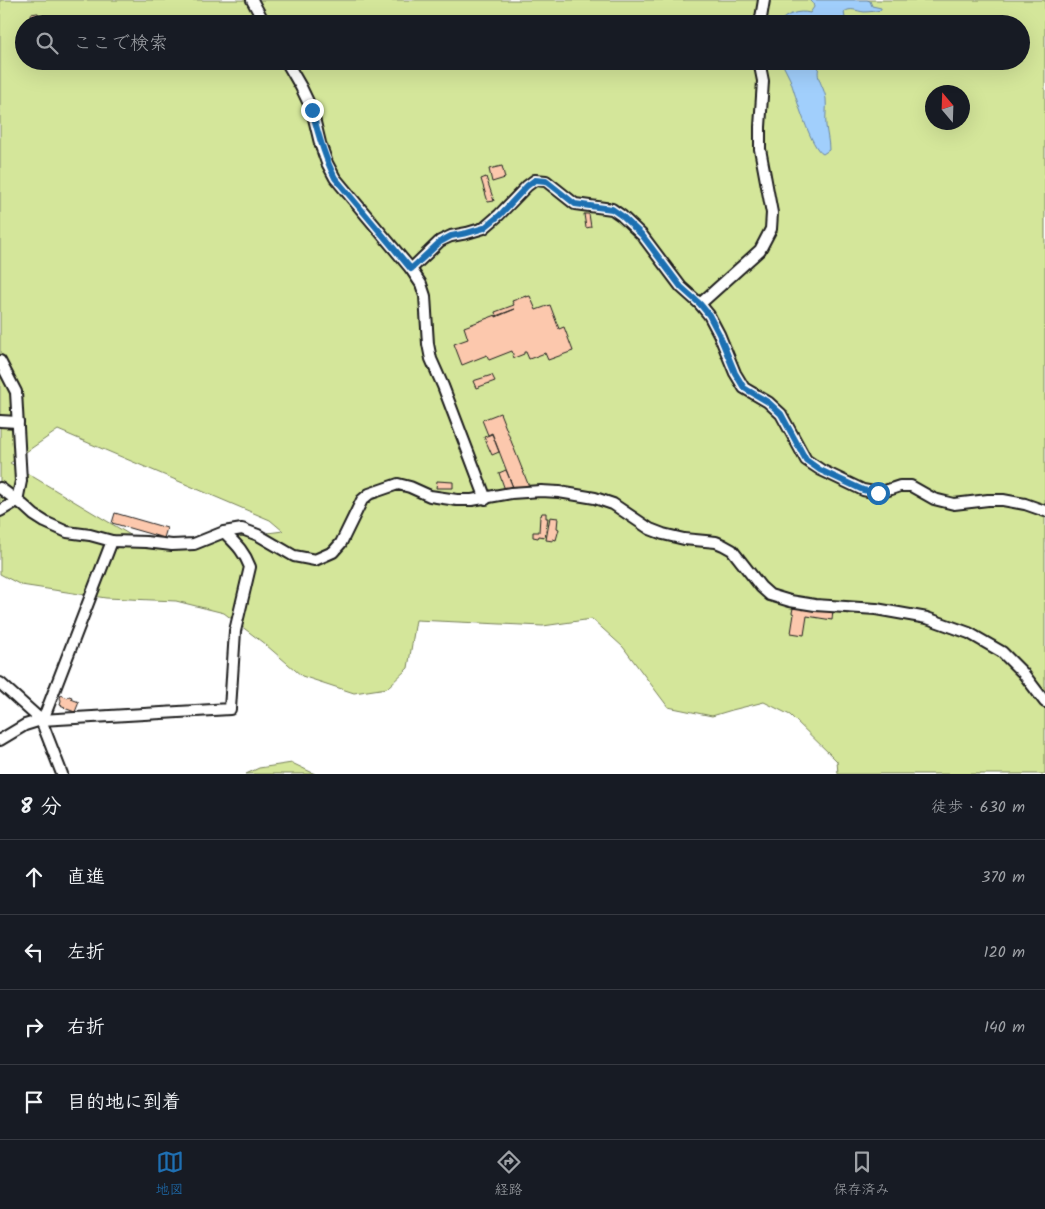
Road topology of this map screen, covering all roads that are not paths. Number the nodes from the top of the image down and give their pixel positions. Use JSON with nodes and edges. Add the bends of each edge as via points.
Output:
{"nodes":[{"id":1,"x":252,"y":0,"type":"edge"},
{"id":2,"x":764,"y":0,"type":"edge"},
{"id":3,"x":261,"y":15,"type":"edge"},
{"id":4,"x":762,"y":15,"type":"edge"},
{"id":5,"x":291,"y":70,"type":"edge"},
{"id":6,"x":762,"y":70,"type":"edge"},
{"id":7,"x":411,"y":269,"type":"junction"},
{"id":8,"x":700,"y":304,"type":"junction"},
{"id":9,"x":0,"y":361,"type":"edge"},
{"id":10,"x":0,"y":421,"type":"edge"},
{"id":11,"x":18,"y":422,"type":"junction"},
{"id":12,"x":0,"y":488,"type":"edge"},
{"id":13,"x":486,"y":499,"type":"junction"},
{"id":14,"x":17,"y":501,"type":"junction"},
{"id":15,"x":0,"y":511,"type":"edge"},
{"id":16,"x":1045,"y":511,"type":"edge"},
{"id":17,"x":224,"y":532,"type":"junction"},
{"id":18,"x":112,"y":541,"type":"junction"},
{"id":19,"x":0,"y":684,"type":"edge"},
{"id":20,"x":1045,"y":702,"type":"edge"},
{"id":21,"x":40,"y":720,"type":"junction"},
{"id":22,"x":0,"y":740,"type":"edge"},
{"id":23,"x":62,"y":774,"type":"edge"}],
"edges":[{"from":1,"to":3,"type":"street"},
{"from":2,"to":4,"type":"street"},
{"from":5,"to":7,"type":"street","via":[[312,110],[322,150],[335,178]]},
{"from":6,"to":8,"type":"street","via":[[760,149],[772,213],[771,230],[760,250]]},
{"from":7,"to":8,"type":"street","via":[[440,242],[484,228],[535,180],[546,181],[575,204],[612,209],[622,216],[642,235],[681,287]]},
{"from":7,"to":13,"type":"street","via":[[425,296],[431,359]]},
{"from":8,"to":16,"type":"street","via":[[719,334],[744,388],[781,414],[806,460],[820,470],[863,490],[878,493],[911,486],[934,499],[954,504],[1003,500]]},
{"from":9,"to":11,"type":"street","via":[[16,392]]},
{"from":10,"to":11,"type":"street"},
{"from":11,"to":14,"type":"street","via":[[21,481]]},
{"from":12,"to":14,"type":"street"},
{"from":13,"to":17,"type":"street","via":[[430,496],[398,484],[369,494],[362,500],[341,543],[333,552],[315,560],[294,556],[242,529]]},
{"from":13,"to":20,"type":"street","via":[[541,491],[595,498],[613,504],[662,534],[723,545],[732,550],[770,595],[815,605],[876,609],[926,618],[969,633],[1002,652]]},
{"from":14,"to":15,"type":"street"},
{"from":14,"to":18,"type":"street","via":[[45,522],[67,532]]},
{"from":17,"to":18,"type":"street","via":[[194,544]]},
{"from":17,"to":21,"type":"street","via":[[241,548],[250,567],[235,631],[230,709]]},
{"from":18,"to":21,"type":"street","via":[[46,712]]},
{"from":19,"to":21,"type":"street"},
{"from":21,"to":22,"type":"street"},
{"from":21,"to":23,"type":"street"}]}
